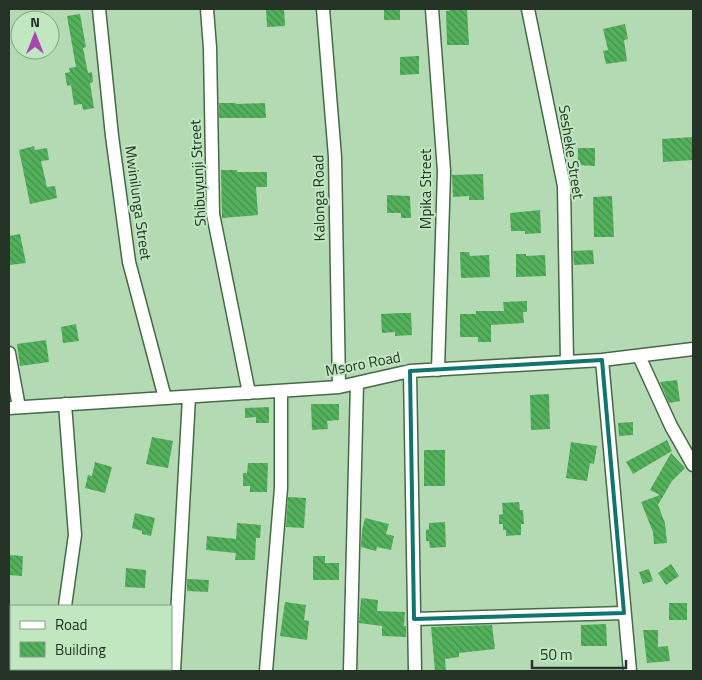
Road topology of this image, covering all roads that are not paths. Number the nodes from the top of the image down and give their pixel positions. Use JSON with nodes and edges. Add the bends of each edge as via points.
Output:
{"nodes":[{"id":1,"x":99,"y":9,"type":"edge"},
{"id":2,"x":207,"y":9,"type":"edge"},
{"id":3,"x":323,"y":9,"type":"edge"},
{"id":4,"x":432,"y":9,"type":"edge"},
{"id":5,"x":528,"y":9,"type":"edge"},
{"id":6,"x":693,"y":349,"type":"edge"},
{"id":7,"x":9,"y":354,"type":"edge"},
{"id":8,"x":639,"y":356,"type":"junction"},
{"id":9,"x":602,"y":360,"type":"junction"},
{"id":10,"x":567,"y":362,"type":"junction"},
{"id":11,"x":438,"y":370,"type":"junction"},
{"id":12,"x":410,"y":372,"type":"junction"},
{"id":13,"x":357,"y":383,"type":"junction"},
{"id":14,"x":339,"y":387,"type":"junction"},
{"id":15,"x":281,"y":391,"type":"junction"},
{"id":16,"x":248,"y":393,"type":"junction"},
{"id":17,"x":189,"y":397,"type":"junction"},
{"id":18,"x":165,"y":398,"type":"junction"},
{"id":19,"x":66,"y":404,"type":"junction"},
{"id":20,"x":14,"y":407,"type":"edge"},
{"id":21,"x":693,"y":465,"type":"edge"},
{"id":22,"x":65,"y":605,"type":"edge"},
{"id":23,"x":624,"y":613,"type":"junction"},
{"id":24,"x":414,"y":619,"type":"junction"},
{"id":25,"x":174,"y":671,"type":"edge"},
{"id":26,"x":266,"y":671,"type":"edge"},
{"id":27,"x":350,"y":671,"type":"edge"},
{"id":28,"x":415,"y":671,"type":"edge"},
{"id":29,"x":630,"y":671,"type":"edge"}],
"edges":[{"from":1,"to":18,"type":"street","name":"Mwinilunga Street","via":[[129,262]]},
{"from":2,"to":16,"type":"street","name":"Shibuyunji Street","via":[[213,214]]},
{"from":3,"to":14,"type":"street","name":"Kalonga Road","via":[[334,157]]},
{"from":4,"to":11,"type":"street","name":"Mpika Street","via":[[444,171]]},
{"from":5,"to":10,"type":"street","name":"Sesheke Street","via":[[564,186]]},
{"from":6,"to":8,"type":"street","name":"Msoro Road"},
{"from":7,"to":20,"type":"street"},
{"from":8,"to":9,"type":"street","name":"Msoro Road"},
{"from":8,"to":21,"type":"street"},
{"from":9,"to":10,"type":"street","name":"Msoro Road"},
{"from":9,"to":23,"type":"street"},
{"from":10,"to":11,"type":"street","name":"Msoro Road"},
{"from":11,"to":12,"type":"street","name":"Msoro Road"},
{"from":12,"to":13,"type":"street","name":"Msoro Road"},
{"from":12,"to":24,"type":"street"},
{"from":13,"to":14,"type":"street","name":"Msoro Road"},
{"from":13,"to":27,"type":"street"},
{"from":14,"to":15,"type":"street","name":"Msoro Road"},
{"from":15,"to":16,"type":"street","name":"Msoro Road"},
{"from":15,"to":26,"type":"street","via":[[281,488]]},
{"from":16,"to":17,"type":"street","name":"Msoro Road"},
{"from":17,"to":18,"type":"street","name":"Msoro Road"},
{"from":17,"to":25,"type":"street"},
{"from":18,"to":19,"type":"street","name":"Msoro Road"},
{"from":19,"to":20,"type":"street","name":"Msoro Road"},
{"from":19,"to":22,"type":"street","via":[[75,535]]},
{"from":23,"to":24,"type":"street"},
{"from":23,"to":29,"type":"street"},
{"from":24,"to":28,"type":"street"}]}
